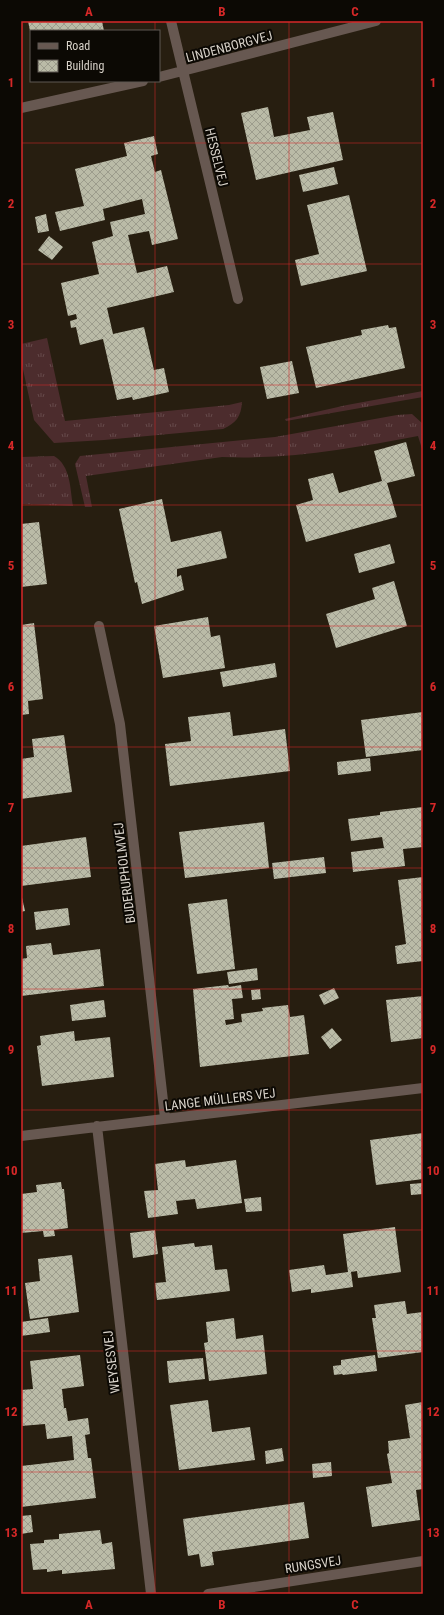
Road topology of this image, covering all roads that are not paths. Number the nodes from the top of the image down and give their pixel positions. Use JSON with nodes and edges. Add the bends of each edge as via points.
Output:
{"nodes":[{"id":1,"x":171,"y":21,"type":"edge"},
{"id":2,"x":376,"y":21,"type":"edge"},
{"id":3,"x":182,"y":72,"type":"junction"},
{"id":4,"x":160,"y":77,"type":"edge"},
{"id":5,"x":138,"y":82,"type":"edge"},
{"id":6,"x":21,"y":108,"type":"edge"},
{"id":7,"x":238,"y":299,"type":"dead end"},
{"id":8,"x":99,"y":626,"type":"dead end"},
{"id":9,"x":423,"y":1088,"type":"edge"},
{"id":10,"x":165,"y":1118,"type":"junction"},
{"id":11,"x":97,"y":1126,"type":"junction"},
{"id":12,"x":21,"y":1136,"type":"edge"},
{"id":13,"x":423,"y":1561,"type":"edge"},
{"id":14,"x":151,"y":1594,"type":"edge"},
{"id":15,"x":208,"y":1594,"type":"edge"}],
"edges":[{"from":1,"to":3,"type":"street","name":"HESSELVEJ"},
{"from":2,"to":3,"type":"street","name":"LINDENBORGVEJ"},
{"from":3,"to":4,"type":"street","name":"LINDENBORGVEJ"},
{"from":3,"to":7,"type":"street","name":"HESSELVEJ"},
{"from":5,"to":6,"type":"street"},
{"from":8,"to":10,"type":"street","name":"BUDERUPHOLMVEJ","via":[[120,724]]},
{"from":9,"to":10,"type":"street","name":"LANGE MÜLLERS VEJ"},
{"from":10,"to":11,"type":"street","name":"LANGE MÜLLERS VEJ"},
{"from":11,"to":12,"type":"street","name":"LANGE MÜLLERS VEJ"},
{"from":11,"to":14,"type":"street","name":"WEYSESVEJ"},
{"from":13,"to":15,"type":"street","name":"RUNGSVEJ"}]}
